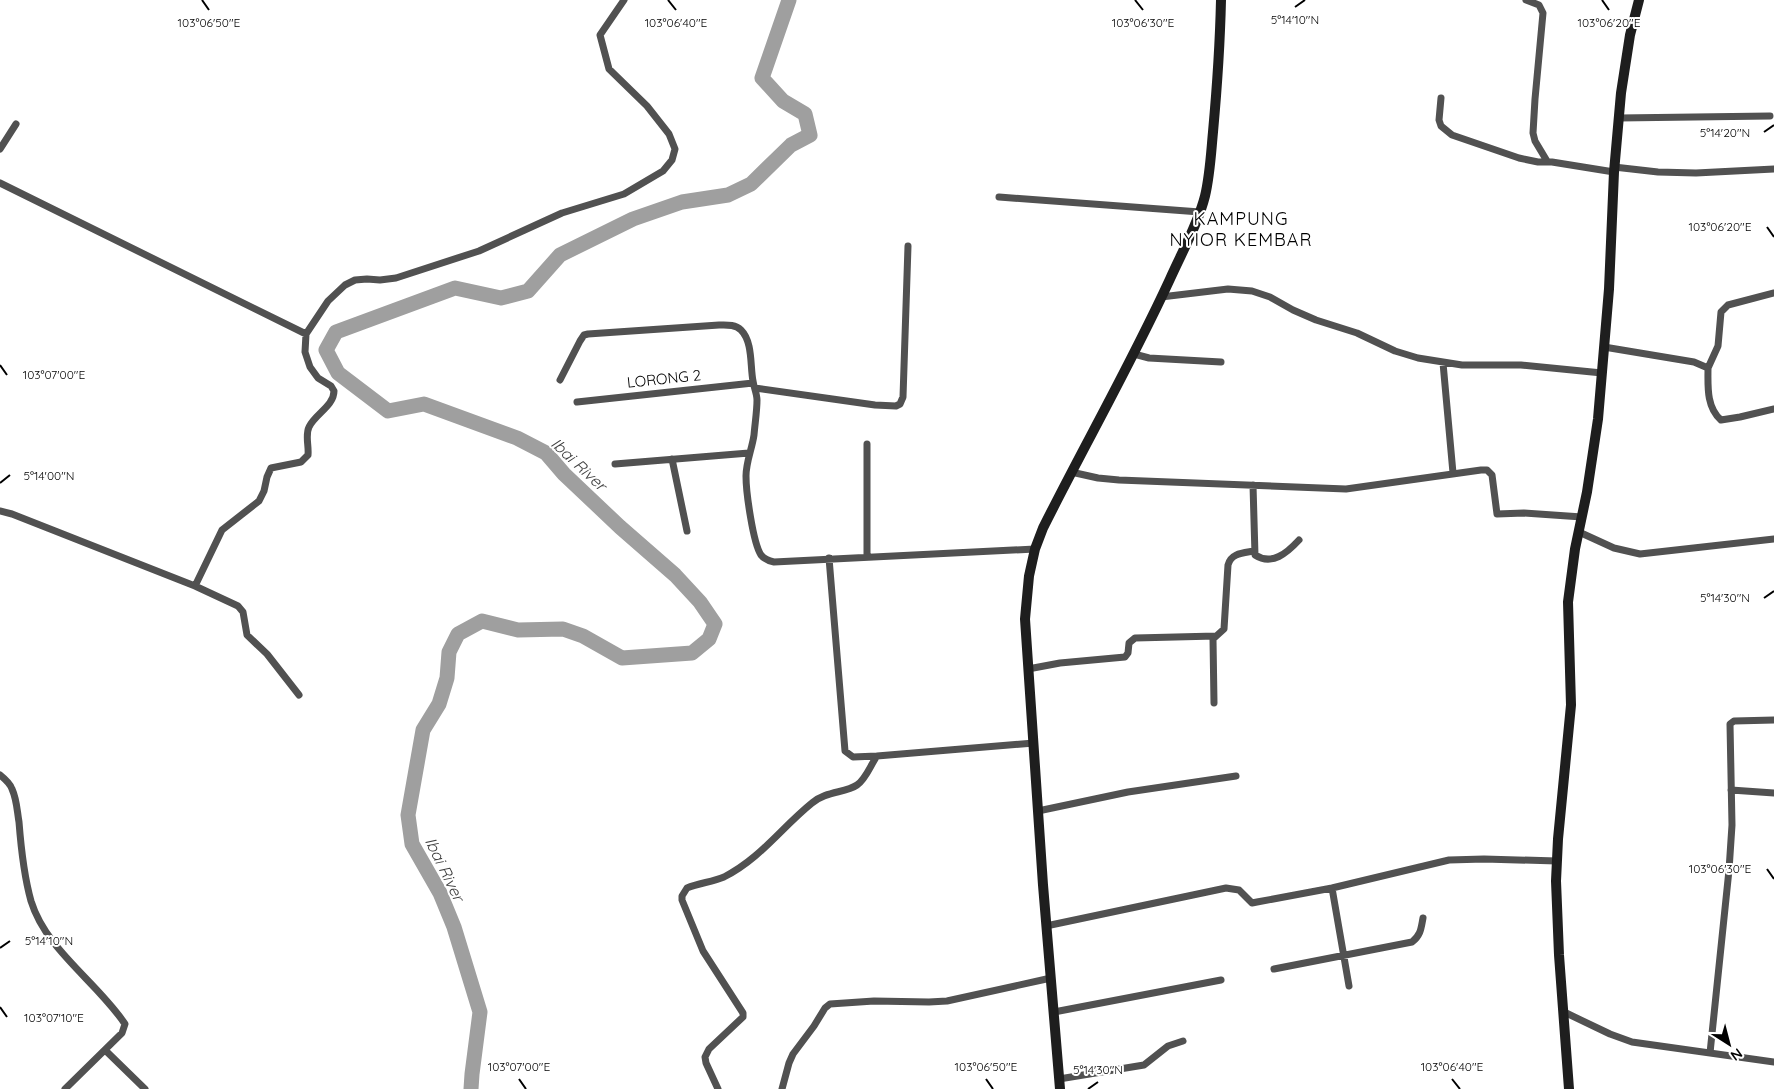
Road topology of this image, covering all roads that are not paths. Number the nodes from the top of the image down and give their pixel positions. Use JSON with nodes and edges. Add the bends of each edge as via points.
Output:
{"nodes":[{"id":1,"x":624,"y":0,"type":"edge"},
{"id":2,"x":1221,"y":0,"type":"edge"},
{"id":3,"x":1526,"y":0,"type":"edge"},
{"id":4,"x":1639,"y":0,"type":"edge"},
{"id":5,"x":1441,"y":98,"type":"dead end"},
{"id":6,"x":1770,"y":116,"type":"dead end"},
{"id":7,"x":1619,"y":118,"type":"junction"},
{"id":8,"x":16,"y":124,"type":"dead end"},
{"id":9,"x":0,"y":149,"type":"edge"},
{"id":10,"x":1547,"y":161,"type":"junction"},
{"id":11,"x":1614,"y":169,"type":"junction"},
{"id":12,"x":1774,"y":169,"type":"edge"},
{"id":13,"x":0,"y":183,"type":"edge"},
{"id":14,"x":999,"y":197,"type":"dead end"},
{"id":15,"x":1200,"y":212,"type":"junction"},
{"id":16,"x":908,"y":246,"type":"dead end"},
{"id":17,"x":1774,"y":292,"type":"edge"},
{"id":18,"x":1161,"y":296,"type":"junction"},
{"id":19,"x":306,"y":334,"type":"junction"},
{"id":20,"x":1604,"y":347,"type":"junction"},
{"id":21,"x":1134,"y":354,"type":"junction"},
{"id":22,"x":1221,"y":362,"type":"dead end"},
{"id":23,"x":1443,"y":363,"type":"junction"},
{"id":24,"x":1708,"y":368,"type":"junction"},
{"id":25,"x":1602,"y":373,"type":"junction"},
{"id":26,"x":560,"y":380,"type":"dead end"},
{"id":27,"x":754,"y":385,"type":"junction"},
{"id":28,"x":577,"y":402,"type":"dead end"},
{"id":29,"x":1774,"y":409,"type":"edge"},
{"id":30,"x":867,"y":444,"type":"dead end"},
{"id":31,"x":749,"y":453,"type":"junction"},
{"id":32,"x":672,"y":459,"type":"junction"},
{"id":33,"x":615,"y":464,"type":"dead end"},
{"id":34,"x":1071,"y":472,"type":"junction"},
{"id":35,"x":1454,"y":473,"type":"junction"},
{"id":36,"x":1253,"y":485,"type":"junction"},
{"id":37,"x":0,"y":512,"type":"edge"},
{"id":38,"x":1582,"y":517,"type":"junction"},
{"id":39,"x":687,"y":531,"type":"dead end"},
{"id":40,"x":1579,"y":532,"type":"junction"},
{"id":41,"x":1774,"y":539,"type":"edge"},
{"id":42,"x":1299,"y":540,"type":"dead end"},
{"id":43,"x":1035,"y":549,"type":"junction"},
{"id":44,"x":1254,"y":550,"type":"junction"},
{"id":45,"x":867,"y":557,"type":"junction"},
{"id":46,"x":829,"y":558,"type":"junction"},
{"id":47,"x":195,"y":586,"type":"junction"},
{"id":48,"x":1216,"y":636,"type":"junction"},
{"id":49,"x":1028,"y":669,"type":"junction"},
{"id":50,"x":299,"y":695,"type":"dead end"},
{"id":51,"x":1214,"y":703,"type":"dead end"},
{"id":52,"x":1774,"y":720,"type":"edge"},
{"id":53,"x":1034,"y":743,"type":"junction"},
{"id":54,"x":877,"y":756,"type":"junction"},
{"id":55,"x":0,"y":775,"type":"edge"},
{"id":56,"x":1236,"y":776,"type":"dead end"},
{"id":57,"x":1731,"y":790,"type":"junction"},
{"id":58,"x":1774,"y":793,"type":"edge"},
{"id":59,"x":1038,"y":811,"type":"junction"},
{"id":60,"x":1557,"y":861,"type":"junction"},
{"id":61,"x":1332,"y":888,"type":"junction"},
{"id":62,"x":1423,"y":918,"type":"dead end"},
{"id":63,"x":1046,"y":926,"type":"junction"},
{"id":64,"x":1344,"y":956,"type":"junction"},
{"id":65,"x":1274,"y":969,"type":"dead end"},
{"id":66,"x":1051,"y":978,"type":"junction"},
{"id":67,"x":1221,"y":980,"type":"dead end"},
{"id":68,"x":1349,"y":986,"type":"dead end"},
{"id":69,"x":1054,"y":1012,"type":"junction"},
{"id":70,"x":1564,"y":1012,"type":"junction"},
{"id":71,"x":1183,"y":1041,"type":"dead end"},
{"id":72,"x":105,"y":1050,"type":"junction"},
{"id":73,"x":1710,"y":1053,"type":"junction"},
{"id":74,"x":1774,"y":1062,"type":"edge"},
{"id":75,"x":1060,"y":1084,"type":"edge"},
{"id":76,"x":65,"y":1089,"type":"edge"},
{"id":77,"x":145,"y":1089,"type":"edge"},
{"id":78,"x":718,"y":1089,"type":"edge"},
{"id":79,"x":782,"y":1089,"type":"edge"},
{"id":80,"x":1569,"y":1089,"type":"edge"}],
"edges":[{"from":1,"to":19,"type":"street","via":[[600,35],[607,66],[647,106],[669,134],[675,149],[664,171],[624,194],[562,213],[479,251],[396,278],[355,280],[328,301]]},
{"from":2,"to":15,"type":"main road","via":[[1211,154]]},
{"from":3,"to":10,"type":"street","via":[[1539,5],[1543,12],[1533,133]]},
{"from":4,"to":7,"type":"main road","via":[[1630,35]]},
{"from":5,"to":10,"type":"street","via":[[1439,120],[1445,131],[1511,156]]},
{"from":6,"to":7,"type":"street"},
{"from":7,"to":11,"type":"main road"},
{"from":8,"to":9,"type":"street"},
{"from":10,"to":11,"type":"street"},
{"from":11,"to":12,"type":"street","via":[[1658,172]]},
{"from":11,"to":20,"type":"main road"},
{"from":13,"to":19,"type":"street"},
{"from":14,"to":15,"type":"street"},
{"from":15,"to":18,"type":"main road"},
{"from":16,"to":27,"type":"street","name":"LORONG 2","via":[[903,397],[900,404],[875,405]]},
{"from":17,"to":24,"type":"street","via":[[1724,308],[1718,346]]},
{"from":18,"to":21,"type":"main road"},
{"from":18,"to":23,"type":"street","via":[[1228,289],[1258,292],[1316,320],[1357,333],[1394,351]]},
{"from":19,"to":47,"type":"street","via":[[305,352],[310,367],[318,378],[331,386],[334,396],[309,427],[308,455],[301,462],[271,468],[259,501],[222,530]]},
{"from":20,"to":24,"type":"street","via":[[1694,362]]},
{"from":20,"to":25,"type":"main road"},
{"from":21,"to":22,"type":"street","via":[[1149,358]]},
{"from":21,"to":34,"type":"main road"},
{"from":23,"to":25,"type":"street","via":[[1462,366],[1521,364]]},
{"from":23,"to":35,"type":"street"},
{"from":24,"to":29,"type":"street","via":[[1710,403],[1721,420]]},
{"from":25,"to":38,"type":"main road","via":[[1595,444]]},
{"from":26,"to":27,"type":"street","via":[[580,341],[588,334],[730,324],[742,331],[746,340]]},
{"from":27,"to":28,"type":"street","name":"LORONG 2"},
{"from":27,"to":31,"type":"street","via":[[757,398]]},
{"from":30,"to":45,"type":"street"},
{"from":31,"to":32,"type":"street"},
{"from":31,"to":46,"type":"street","via":[[748,496],[760,554],[774,562]]},
{"from":32,"to":33,"type":"street"},
{"from":32,"to":39,"type":"street"},
{"from":34,"to":36,"type":"street","via":[[1119,480]]},
{"from":34,"to":43,"type":"main road"},
{"from":35,"to":36,"type":"street","via":[[1346,489]]},
{"from":35,"to":38,"type":"street","via":[[1490,472],[1497,514]]},
{"from":36,"to":44,"type":"street"},
{"from":37,"to":47,"type":"street"},
{"from":38,"to":40,"type":"main road"},
{"from":40,"to":41,"type":"street","via":[[1614,548],[1640,554]]},
{"from":40,"to":60,"type":"main road","via":[[1568,602],[1571,705]]},
{"from":42,"to":44,"type":"street","via":[[1289,551],[1274,558],[1259,558]]},
{"from":43,"to":45,"type":"street"},
{"from":43,"to":49,"type":"main road","via":[[1026,600]]},
{"from":44,"to":48,"type":"street","via":[[1230,559],[1224,629]]},
{"from":45,"to":46,"type":"street"},
{"from":46,"to":54,"type":"street","via":[[845,751],[853,757]]},
{"from":47,"to":50,"type":"street","via":[[241,609],[247,635],[267,654]]},
{"from":48,"to":49,"type":"street","via":[[1136,638],[1129,643],[1124,657]]},
{"from":48,"to":51,"type":"street","via":[[1213,639]]},
{"from":49,"to":53,"type":"main road"},
{"from":52,"to":57,"type":"street","via":[[1734,721],[1730,724]]},
{"from":53,"to":54,"type":"street"},
{"from":53,"to":59,"type":"main road"},
{"from":54,"to":78,"type":"street","via":[[857,785],[812,803],[751,859],[721,878],[694,885],[683,892],[682,900],[703,951],[743,1013],[743,1017],[704,1057]]},
{"from":55,"to":72,"type":"street","via":[[12,786],[15,796],[30,896],[38,916],[59,949],[100,991],[125,1024],[122,1033]]},
{"from":56,"to":59,"type":"street","via":[[1128,792]]},
{"from":57,"to":58,"type":"street"},
{"from":57,"to":73,"type":"street","via":[[1728,884]]},
{"from":59,"to":63,"type":"main road"},
{"from":60,"to":61,"type":"street","via":[[1456,859]]},
{"from":60,"to":70,"type":"main road","via":[[1556,910]]},
{"from":61,"to":63,"type":"street","via":[[1252,903],[1239,890],[1226,888]]},
{"from":61,"to":64,"type":"street"},
{"from":62,"to":64,"type":"street","via":[[1421,932],[1412,942]]},
{"from":63,"to":66,"type":"main road"},
{"from":64,"to":65,"type":"street"},
{"from":64,"to":68,"type":"street"},
{"from":66,"to":69,"type":"main road"},
{"from":66,"to":79,"type":"street","via":[[947,1001],[874,1000],[830,1004],[793,1054]]},
{"from":67,"to":69,"type":"street"},
{"from":69,"to":75,"type":"main road"},
{"from":70,"to":73,"type":"street","via":[[1632,1042]]},
{"from":70,"to":80,"type":"main road"},
{"from":71,"to":75,"type":"street","via":[[1168,1046],[1144,1065]]},
{"from":72,"to":76,"type":"street"},
{"from":72,"to":77,"type":"street"},
{"from":73,"to":74,"type":"street"}]}
